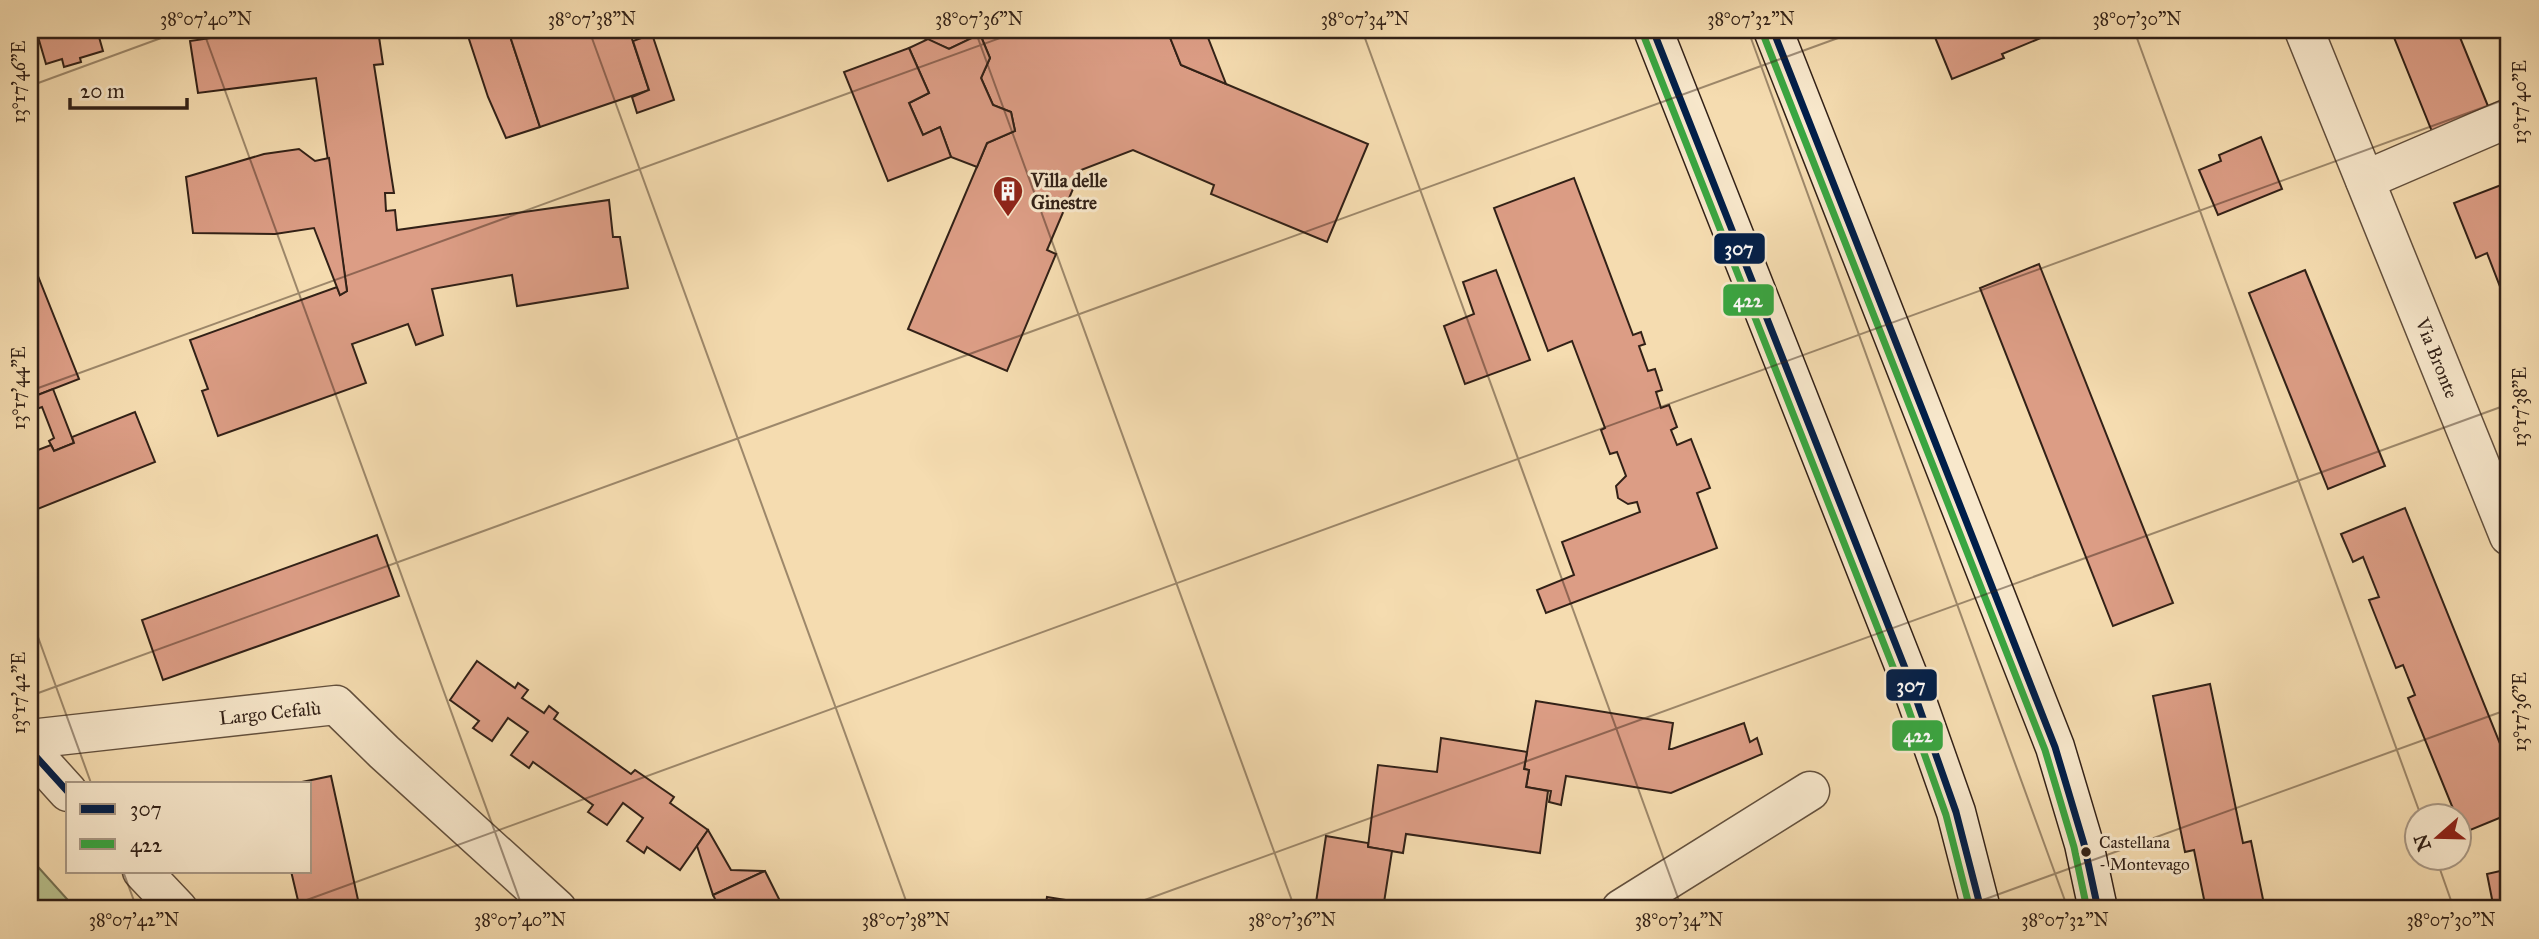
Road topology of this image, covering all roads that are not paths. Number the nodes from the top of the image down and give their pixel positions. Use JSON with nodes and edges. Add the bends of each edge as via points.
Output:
{"nodes":[{"id":1,"x":1653,"y":30,"type":"edge"},
{"id":2,"x":1773,"y":30,"type":"edge"},
{"id":3,"x":2304,"y":30,"type":"edge"},
{"id":4,"x":2509,"y":118,"type":"edge"},
{"id":5,"x":2365,"y":180,"type":"junction"},
{"id":6,"x":2509,"y":536,"type":"edge"},
{"id":7,"x":30,"y":739,"type":"edge"},
{"id":8,"x":30,"y":750,"type":"edge"},
{"id":9,"x":66,"y":790,"type":"edge"},
{"id":10,"x":1810,"y":790,"type":"dead end"},
{"id":11,"x":143,"y":872,"type":"edge"},
{"id":12,"x":178,"y":909,"type":"edge"},
{"id":13,"x":557,"y":909,"type":"edge"},
{"id":14,"x":1621,"y":909,"type":"edge"},
{"id":15,"x":1981,"y":909,"type":"edge"},
{"id":16,"x":2098,"y":909,"type":"edge"}],
"edges":[{"from":1,"to":15,"type":"main road","via":[[1907,673],[1956,812]]},
{"from":2,"to":16,"type":"main road","via":[[2055,747]]},
{"from":3,"to":5,"type":"main road","name":"Via Bronte"},
{"from":4,"to":5,"type":"main road"},
{"from":5,"to":6,"type":"main road","name":"Via Bronte"},
{"from":7,"to":13,"type":"main road","name":"Largo Cefalù","via":[[336,705]]},
{"from":8,"to":9,"type":"main road"},
{"from":10,"to":14,"type":"main road"},
{"from":11,"to":12,"type":"main road"}]}
